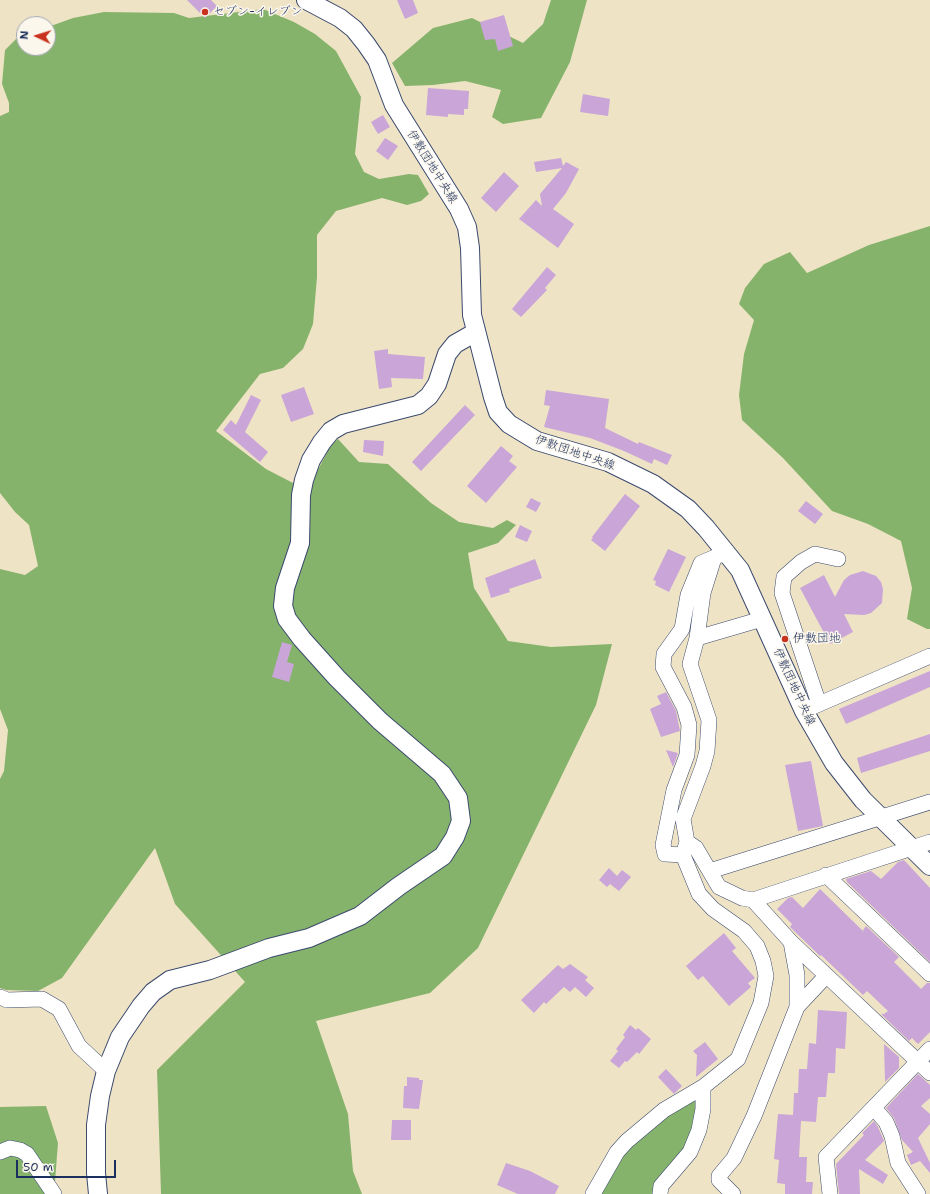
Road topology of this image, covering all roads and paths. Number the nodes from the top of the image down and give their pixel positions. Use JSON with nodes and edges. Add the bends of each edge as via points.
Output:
{"nodes":[{"id":1,"x":306,"y":0,"type":"edge"},
{"id":2,"x":476,"y":332,"type":"junction"},
{"id":3,"x":721,"y":555,"type":"junction"},
{"id":4,"x":838,"y":559,"type":"dead end"},
{"id":5,"x":762,"y":619,"type":"junction"},
{"id":6,"x":697,"y":638,"type":"junction"},
{"id":7,"x":930,"y":656,"type":"edge"},
{"id":8,"x":811,"y":708,"type":"junction"},
{"id":9,"x":930,"y":802,"type":"edge"},
{"id":10,"x":880,"y":818,"type":"junction"},
{"id":11,"x":930,"y":842,"type":"edge"},
{"id":12,"x":685,"y":848,"type":"junction"},
{"id":13,"x":912,"y":849,"type":"junction"},
{"id":14,"x":930,"y":866,"type":"edge"},
{"id":15,"x":710,"y":872,"type":"junction"},
{"id":16,"x":826,"y":875,"type":"junction"},
{"id":17,"x":753,"y":900,"type":"junction"},
{"id":18,"x":791,"y":942,"type":"junction"},
{"id":19,"x":930,"y":974,"type":"edge"},
{"id":20,"x":826,"y":976,"type":"junction"},
{"id":21,"x":0,"y":996,"type":"edge"},
{"id":22,"x":797,"y":1007,"type":"junction"},
{"id":23,"x":930,"y":1049,"type":"edge"},
{"id":24,"x":918,"y":1062,"type":"junction"},
{"id":25,"x":106,"y":1071,"type":"junction"},
{"id":26,"x":930,"y":1073,"type":"edge"},
{"id":27,"x":703,"y":1087,"type":"junction"},
{"id":28,"x":874,"y":1108,"type":"junction"},
{"id":29,"x":0,"y":1152,"type":"edge"},
{"id":30,"x":54,"y":1194,"type":"edge"},
{"id":31,"x":98,"y":1194,"type":"edge"},
{"id":32,"x":593,"y":1194,"type":"edge"},
{"id":33,"x":660,"y":1194,"type":"edge"},
{"id":34,"x":733,"y":1194,"type":"edge"},
{"id":35,"x":830,"y":1194,"type":"edge"},
{"id":36,"x":918,"y":1194,"type":"edge"}],
"edges":[{"from":1,"to":2,"type":"street","name":"伊敷団地中央線","via":[[340,18],[354,29],[366,44],[376,60],[394,105],[459,209],[467,227],[470,248],[470,299]]},
{"from":2,"to":3,"type":"street","name":"伊敷団地中央線","via":[[498,412],[509,424],[537,441],[608,462],[653,484],[688,509]]},
{"from":2,"to":25,"type":"street","via":[[455,344],[448,354],[437,384],[429,396],[418,405],[343,424],[331,431],[322,442],[311,460],[304,480],[301,495],[300,543],[284,588],[283,606],[287,619],[337,678],[450,784],[460,808],[461,821],[455,837],[443,856],[360,916],[309,938],[170,980],[153,992],[141,1006],[120,1036]]},
{"from":3,"to":5,"type":"street","name":"伊敷団地中央線","via":[[740,570]]},
{"from":3,"to":6,"type":"street","via":[[703,593]]},
{"from":3,"to":12,"type":"street","via":[[701,563],[688,595],[682,629],[664,654],[663,666],[684,707],[689,725],[687,755],[674,790],[663,845],[665,854]]},
{"from":4,"to":8,"type":"street","via":[[815,554],[784,577],[782,593]]},
{"from":5,"to":6,"type":"street"},
{"from":5,"to":8,"type":"street","name":"伊敷団地中央線"},
{"from":6,"to":12,"type":"street","via":[[690,664],[709,720],[703,766],[683,819]]},
{"from":7,"to":8,"type":"street"},
{"from":8,"to":10,"type":"street","name":"伊敷団地中央線","via":[[834,763]]},
{"from":9,"to":10,"type":"street"},
{"from":10,"to":13,"type":"street","name":"伊敷団地中央線"},
{"from":10,"to":15,"type":"street"},
{"from":11,"to":13,"type":"street"},
{"from":12,"to":15,"type":"street","via":[[696,848]]},
{"from":12,"to":27,"type":"street","via":[[700,894],[713,909],[744,931],[757,946],[766,976],[761,1003],[738,1059]]},
{"from":13,"to":14,"type":"street","name":"伊敷団地中央線"},
{"from":13,"to":16,"type":"street"},
{"from":15,"to":17,"type":"street","via":[[719,887],[742,898]]},
{"from":16,"to":17,"type":"street"},
{"from":16,"to":19,"type":"street"},
{"from":17,"to":18,"type":"street"},
{"from":18,"to":20,"type":"street"},
{"from":18,"to":22,"type":"street","via":[[797,975]]},
{"from":20,"to":22,"type":"street"},
{"from":20,"to":24,"type":"street"},
{"from":21,"to":25,"type":"street","via":[[7,1000],[42,999],[59,1009],[79,1046]]},
{"from":22,"to":34,"type":"street","via":[[754,1116],[734,1158],[719,1176],[719,1180]]},
{"from":23,"to":24,"type":"street"},
{"from":24,"to":26,"type":"street"},
{"from":24,"to":28,"type":"street"},
{"from":25,"to":31,"type":"street","via":[[96,1124]]},
{"from":27,"to":32,"type":"street","via":[[664,1110],[627,1141],[616,1152]]},
{"from":27,"to":33,"type":"street","via":[[700,1130],[690,1152],[661,1186]]},
{"from":28,"to":35,"type":"street","via":[[826,1158]]},
{"from":28,"to":36,"type":"street","via":[[886,1122],[898,1163]]},
{"from":29,"to":30,"type":"street","via":[[10,1148],[28,1154]]}]}
